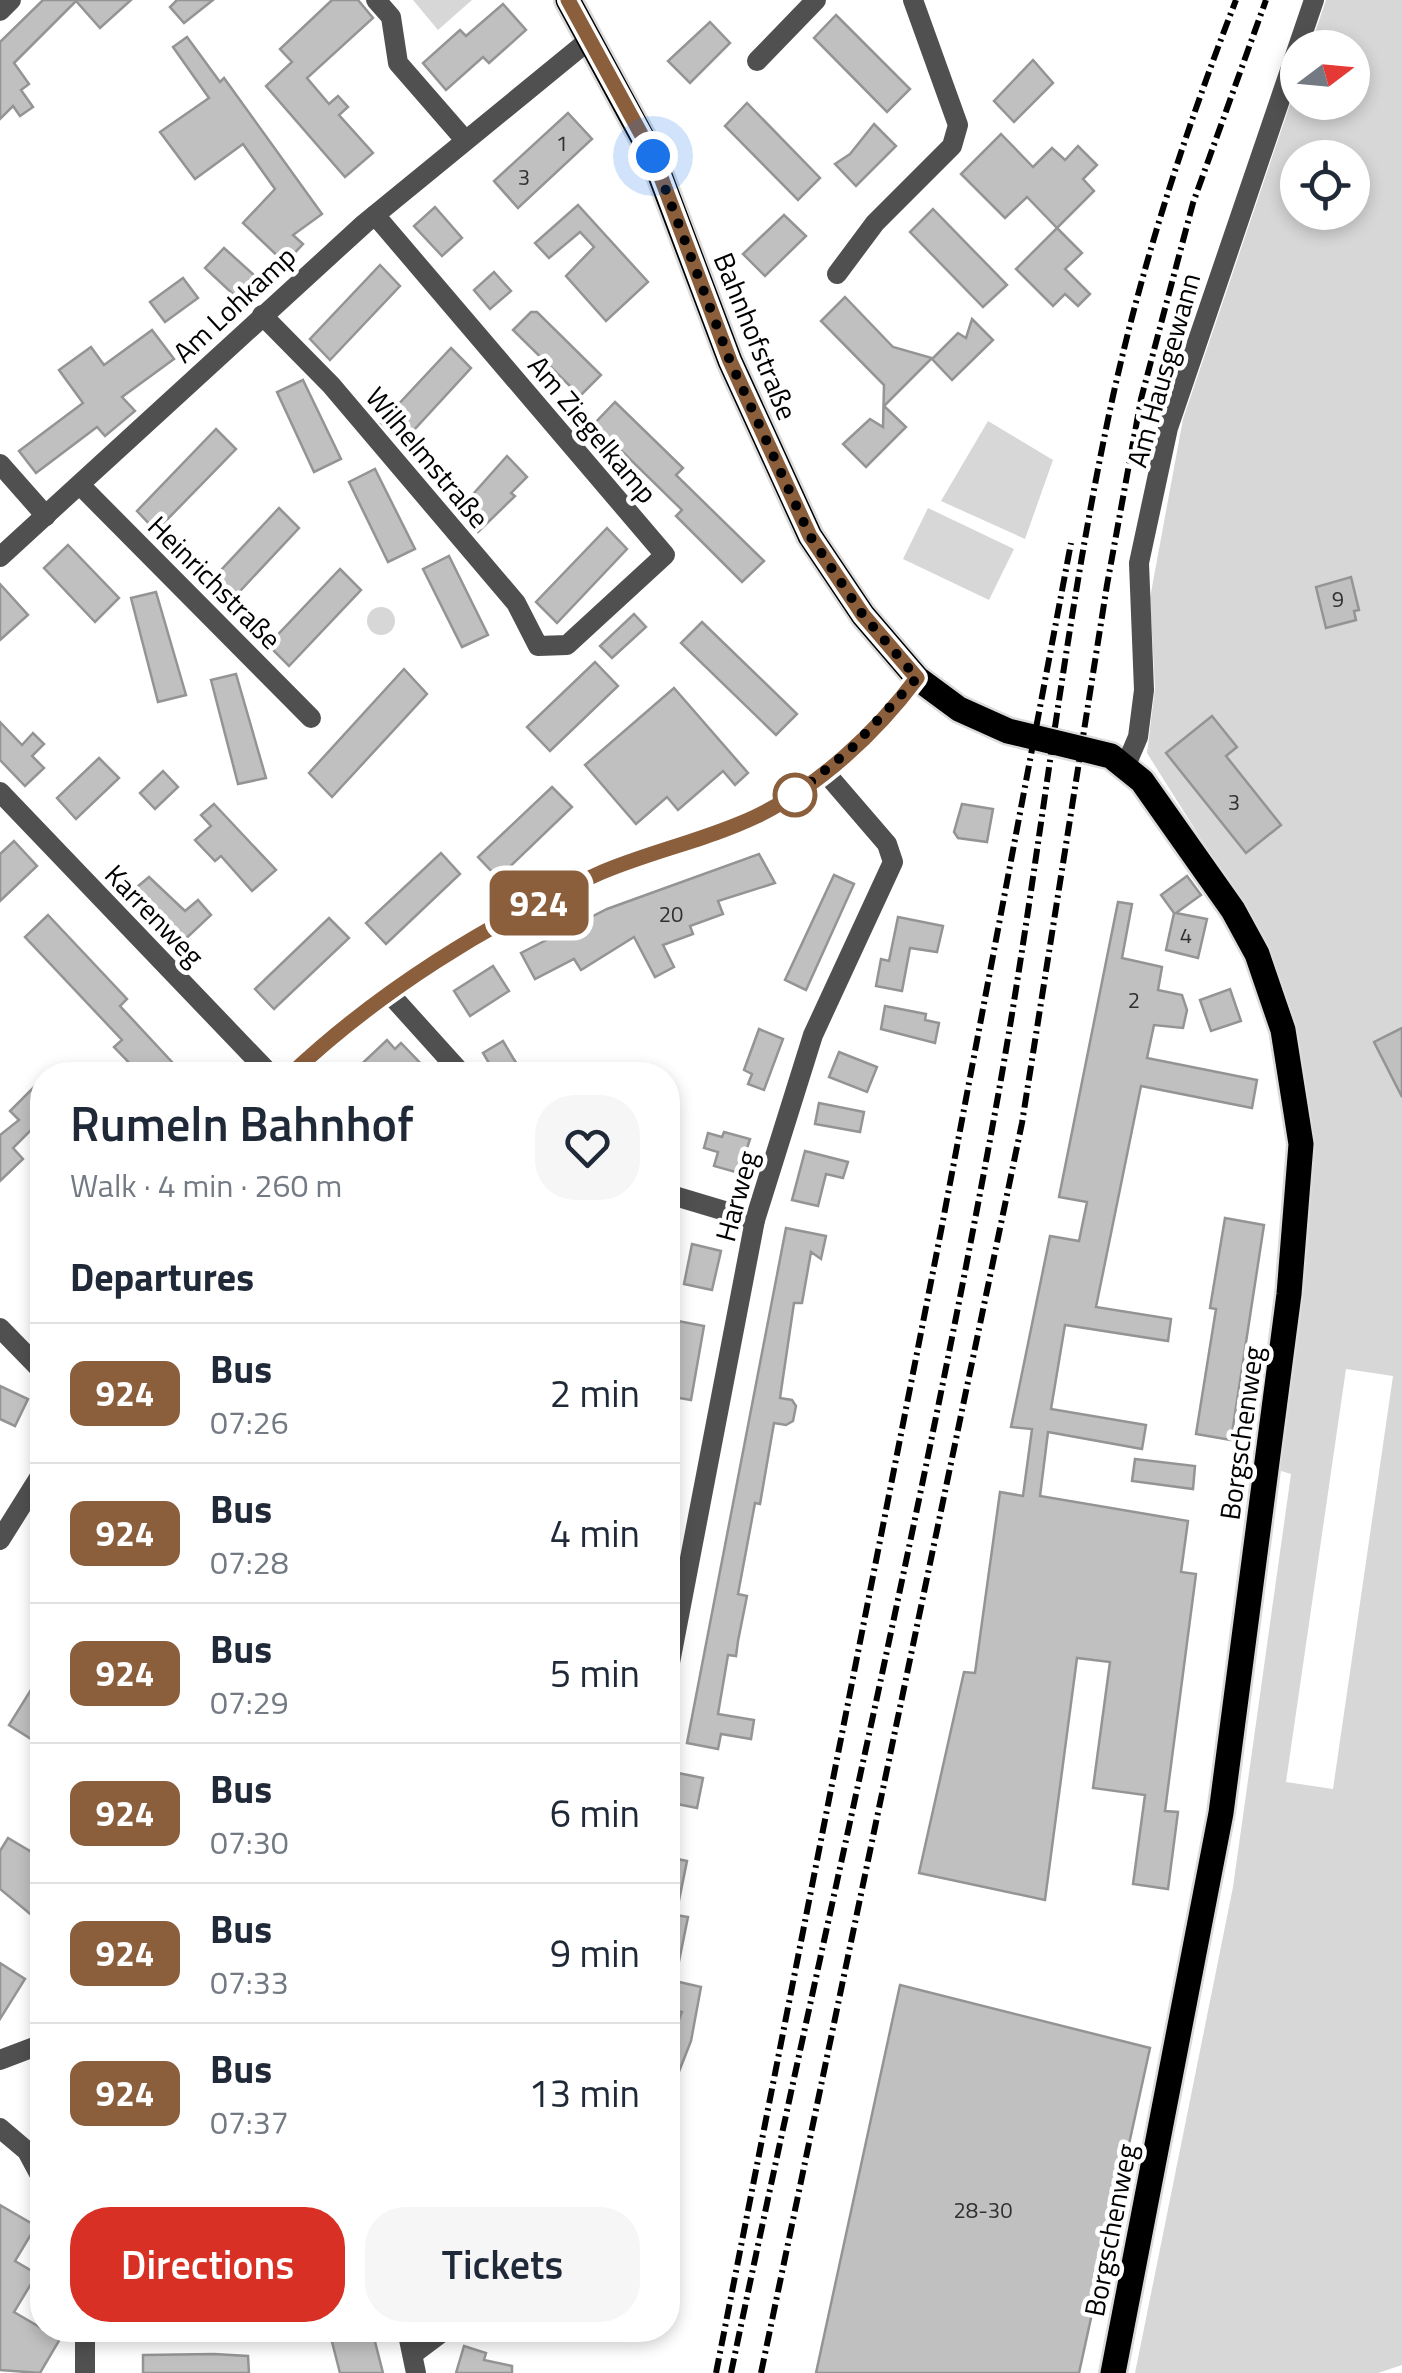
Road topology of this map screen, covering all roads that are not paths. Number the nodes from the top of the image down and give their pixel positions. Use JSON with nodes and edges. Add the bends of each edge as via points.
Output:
{"nodes":[{"id":1,"x":11,"y":0,"type":"edge"},
{"id":2,"x":376,"y":0,"type":"edge"},
{"id":3,"x":568,"y":0,"type":"edge"},
{"id":4,"x":816,"y":0,"type":"edge"},
{"id":5,"x":912,"y":0,"type":"edge"},
{"id":6,"x":1314,"y":0,"type":"edge"},
{"id":7,"x":0,"y":11,"type":"edge"},
{"id":8,"x":589,"y":40,"type":"junction"},
{"id":9,"x":757,"y":61,"type":"dead end"},
{"id":10,"x":466,"y":140,"type":"junction"},
{"id":11,"x":375,"y":214,"type":"junction"},
{"id":12,"x":836,"y":274,"type":"dead end"},
{"id":13,"x":262,"y":315,"type":"junction"},
{"id":14,"x":0,"y":464,"type":"edge"},
{"id":15,"x":80,"y":486,"type":"junction"},
{"id":16,"x":46,"y":516,"type":"junction"},
{"id":17,"x":0,"y":556,"type":"edge"},
{"id":18,"x":538,"y":646,"type":"joint"},
{"id":19,"x":917,"y":678,"type":"junction"},
{"id":20,"x":312,"y":718,"type":"dead end"},
{"id":21,"x":1126,"y":766,"type":"junction"},
{"id":22,"x":825,"y":772,"type":"junction"},
{"id":23,"x":0,"y":792,"type":"edge"},
{"id":24,"x":389,"y":993,"type":"junction"},
{"id":25,"x":258,"y":1062,"type":"edge"},
{"id":26,"x":304,"y":1062,"type":"edge"},
{"id":27,"x":451,"y":1062,"type":"edge"},
{"id":28,"x":680,"y":1198,"type":"edge"},
{"id":29,"x":755,"y":1220,"type":"junction"},
{"id":30,"x":0,"y":1328,"type":"edge"},
{"id":31,"x":30,"y":1358,"type":"edge"},
{"id":32,"x":30,"y":1492,"type":"edge"},
{"id":33,"x":0,"y":1540,"type":"edge"},
{"id":34,"x":680,"y":1611,"type":"edge"},
{"id":35,"x":30,"y":2049,"type":"edge"},
{"id":36,"x":0,"y":2060,"type":"edge"},
{"id":37,"x":0,"y":2128,"type":"edge"},
{"id":38,"x":30,"y":2155,"type":"edge"},
{"id":39,"x":85,"y":2342,"type":"edge"},
{"id":40,"x":435,"y":2342,"type":"edge"},
{"id":41,"x":414,"y":2364,"type":"edge"},
{"id":42,"x":85,"y":2373,"type":"edge"},
{"id":43,"x":1113,"y":2373,"type":"edge"}],
"edges":[{"from":1,"to":7,"type":"street"},
{"from":2,"to":10,"type":"street","via":[[391,17],[398,63]]},
{"from":3,"to":8,"type":"main road","name":"Bahnhofstraße"},
{"from":4,"to":9,"type":"street"},
{"from":5,"to":12,"type":"street","via":[[958,125],[952,146]]},
{"from":6,"to":21,"type":"street","name":"Am Hausgewann","via":[[1168,428],[1139,563],[1144,690]]},
{"from":8,"to":10,"type":"street","name":"Am Lohkamp"},
{"from":8,"to":19,"type":"main road","name":"Bahnhofstraße","via":[[653,156],[730,361],[810,536],[863,615]]},
{"from":10,"to":11,"type":"street","name":"Am Lohkamp"},
{"from":11,"to":13,"type":"street","name":"Am Lohkamp"},
{"from":11,"to":18,"type":"street","name":"Am Ziegelkamp","via":[[665,555],[567,645]]},
{"from":13,"to":15,"type":"street","name":"Am Lohkamp"},
{"from":13,"to":18,"type":"street","name":"Wilhelmstraße","via":[[331,385],[516,604]]},
{"from":14,"to":16,"type":"street"},
{"from":15,"to":16,"type":"street","name":"Am Lohkamp"},
{"from":15,"to":20,"type":"street","name":"Heinrichstraße"},
{"from":16,"to":17,"type":"street","name":"Am Lohkamp"},
{"from":19,"to":21,"type":"main road","name":"Borgschenweg","via":[[1008,731],[1094,750]]},
{"from":19,"to":22,"type":"street"},
{"from":21,"to":43,"type":"main road","name":"Borgschenweg","via":[[1158,801],[1257,954],[1283,1030],[1302,1144],[1289,1294],[1221,1813]]},
{"from":22,"to":24,"type":"street","via":[[756,817],[602,872],[534,906]]},
{"from":22,"to":29,"type":"street","name":"Harweg","via":[[887,844],[893,862],[813,1035]]},
{"from":23,"to":25,"type":"street","name":"Karrenweg"},
{"from":24,"to":26,"type":"street"},
{"from":24,"to":27,"type":"street"},
{"from":28,"to":29,"type":"street"},
{"from":29,"to":34,"type":"street","name":"Harweg"},
{"from":30,"to":31,"type":"street"},
{"from":32,"to":33,"type":"street"},
{"from":35,"to":36,"type":"street"},
{"from":37,"to":38,"type":"street"},
{"from":39,"to":42,"type":"street"},
{"from":40,"to":41,"type":"street"}]}
